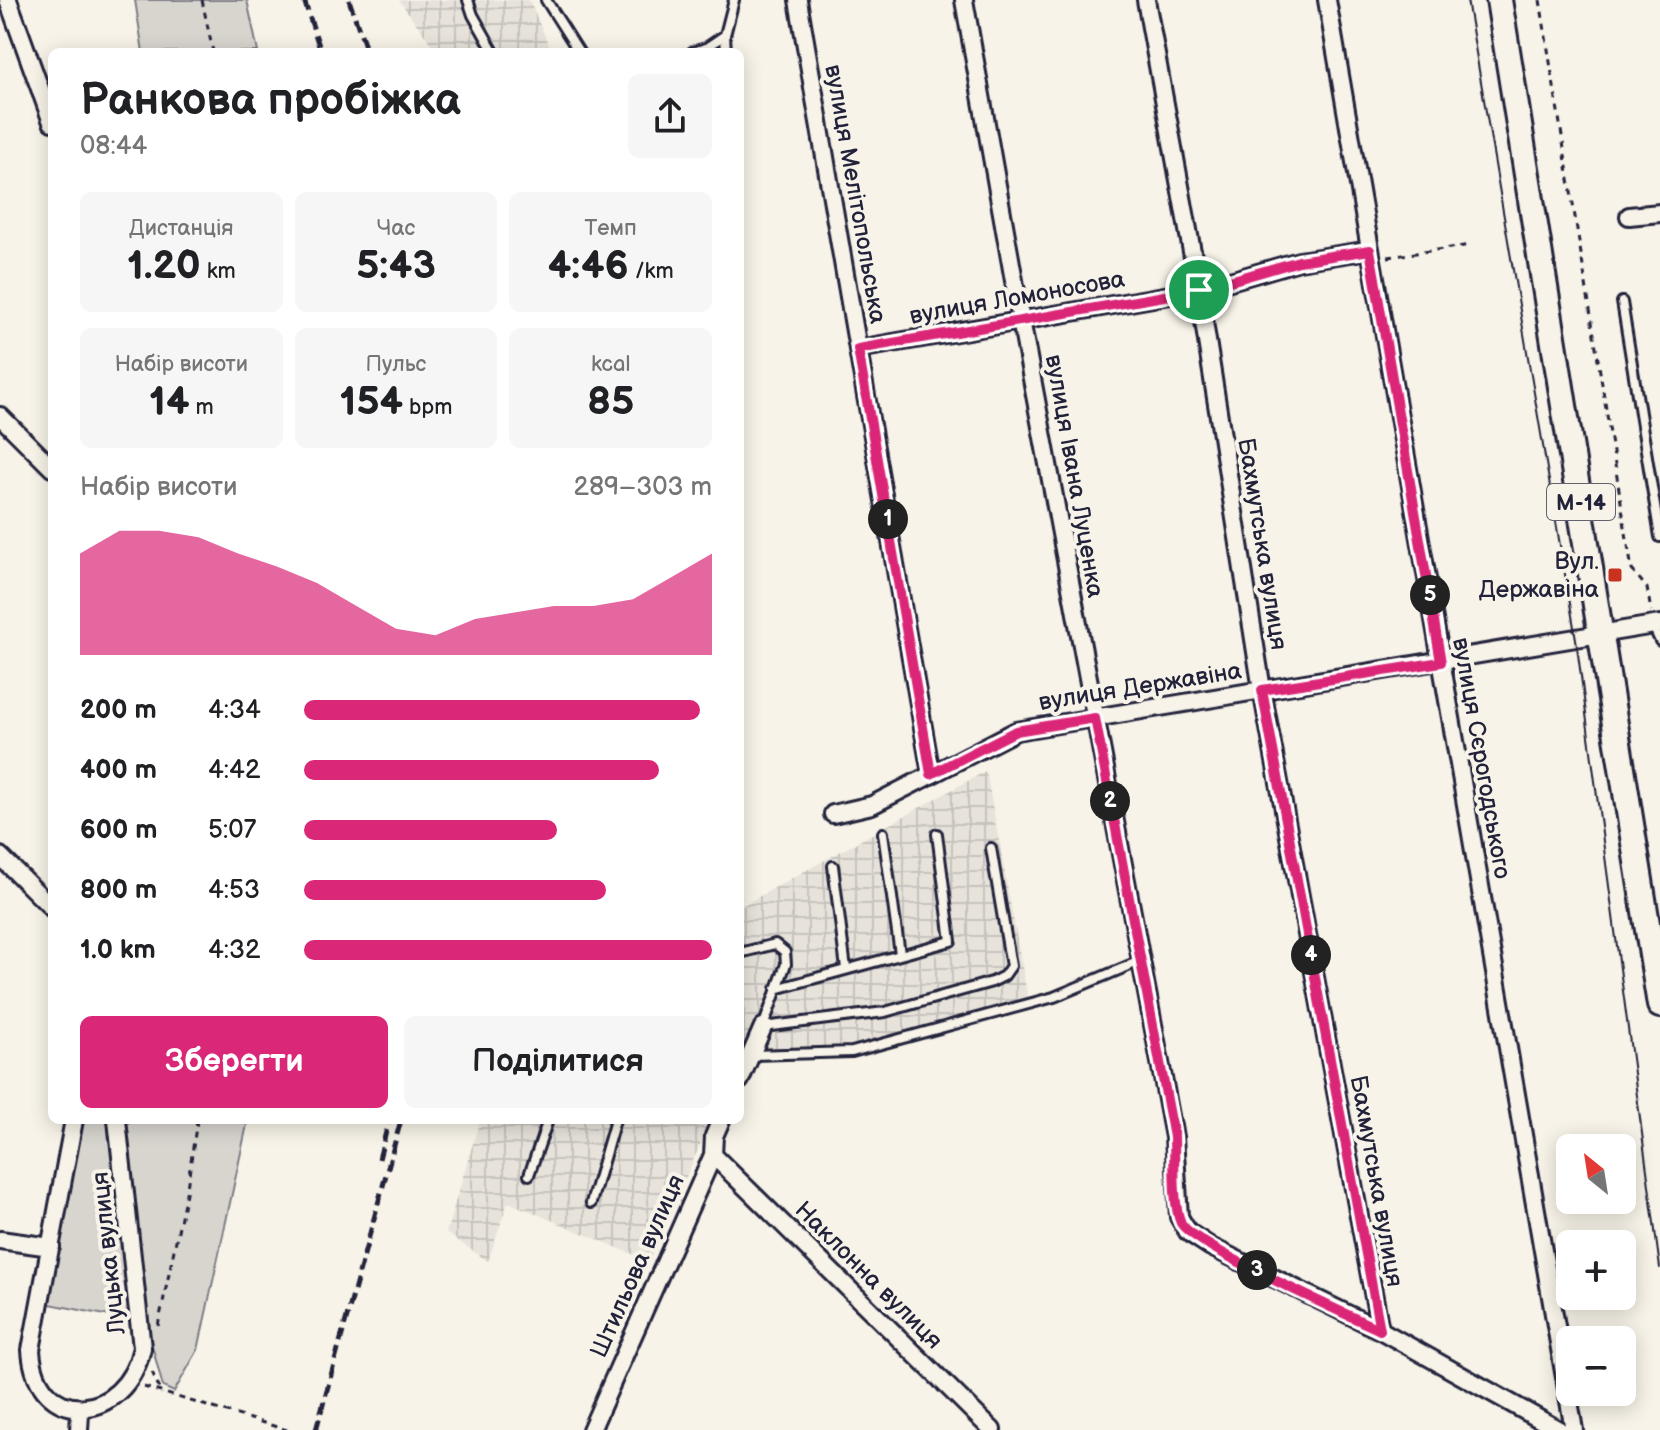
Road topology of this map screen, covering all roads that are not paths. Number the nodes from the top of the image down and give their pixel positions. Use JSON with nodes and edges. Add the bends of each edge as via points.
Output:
{"nodes":[{"id":1,"x":8,"y":0,"type":"edge"},
{"id":2,"x":468,"y":0,"type":"edge"},
{"id":3,"x":546,"y":0,"type":"edge"},
{"id":4,"x":734,"y":0,"type":"edge"},
{"id":5,"x":798,"y":0,"type":"edge"},
{"id":6,"x":964,"y":0,"type":"edge"},
{"id":7,"x":1146,"y":0,"type":"edge"},
{"id":8,"x":1327,"y":0,"type":"edge"},
{"id":9,"x":1499,"y":0,"type":"edge"},
{"id":10,"x":725,"y":35,"type":"junction"},
{"id":11,"x":492,"y":48,"type":"edge"},
{"id":12,"x":576,"y":48,"type":"edge"},
{"id":13,"x":706,"y":48,"type":"edge"},
{"id":14,"x":726,"y":48,"type":"edge"},
{"id":15,"x":48,"y":111,"type":"edge"},
{"id":16,"x":1660,"y":213,"type":"edge"},
{"id":17,"x":1629,"y":216,"type":"dead end"},
{"id":18,"x":1371,"y":254,"type":"junction"},
{"id":19,"x":1199,"y":290,"type":"junction"},
{"id":20,"x":1622,"y":302,"type":"dead end"},
{"id":21,"x":1021,"y":320,"type":"junction"},
{"id":22,"x":858,"y":349,"type":"junction"},
{"id":23,"x":0,"y":416,"type":"edge"},
{"id":24,"x":48,"y":464,"type":"edge"},
{"id":25,"x":1660,"y":537,"type":"edge"},
{"id":26,"x":1656,"y":625,"type":"edge"},
{"id":27,"x":1602,"y":635,"type":"junction"},
{"id":28,"x":1660,"y":641,"type":"edge"},
{"id":29,"x":1441,"y":662,"type":"junction"},
{"id":30,"x":1262,"y":690,"type":"junction"},
{"id":31,"x":1095,"y":718,"type":"junction"},
{"id":32,"x":931,"y":774,"type":"junction"},
{"id":33,"x":833,"y":814,"type":"dead end"},
{"id":34,"x":883,"y":833,"type":"dead end"},
{"id":35,"x":937,"y":834,"type":"dead end"},
{"id":36,"x":991,"y":848,"type":"dead end"},
{"id":37,"x":0,"y":856,"type":"edge"},
{"id":38,"x":833,"y":866,"type":"dead end"},
{"id":39,"x":48,"y":904,"type":"edge"},
{"id":40,"x":744,"y":952,"type":"edge"},
{"id":41,"x":900,"y":954,"type":"junction"},
{"id":42,"x":1655,"y":955,"type":"edge"},
{"id":43,"x":1140,"y":961,"type":"junction"},
{"id":44,"x":846,"y":969,"type":"junction"},
{"id":45,"x":776,"y":989,"type":"junction"},
{"id":46,"x":1660,"y":1005,"type":"edge"},
{"id":47,"x":763,"y":1027,"type":"junction"},
{"id":48,"x":752,"y":1055,"type":"junction"},
{"id":49,"x":744,"y":1072,"type":"edge"},
{"id":50,"x":73,"y":1124,"type":"edge"},
{"id":51,"x":117,"y":1124,"type":"edge"},
{"id":52,"x":547,"y":1124,"type":"edge"},
{"id":53,"x":614,"y":1124,"type":"edge"},
{"id":54,"x":719,"y":1124,"type":"edge"},
{"id":55,"x":713,"y":1155,"type":"junction"},
{"id":56,"x":529,"y":1175,"type":"dead end"},
{"id":57,"x":591,"y":1203,"type":"dead end"},
{"id":58,"x":0,"y":1240,"type":"edge"},
{"id":59,"x":51,"y":1247,"type":"junction"},
{"id":60,"x":1380,"y":1330,"type":"junction"},
{"id":61,"x":80,"y":1413,"type":"junction"},
{"id":62,"x":79,"y":1430,"type":"edge"},
{"id":63,"x":591,"y":1430,"type":"edge"},
{"id":64,"x":992,"y":1430,"type":"edge"},
{"id":65,"x":1559,"y":1430,"type":"edge"},
{"id":66,"x":1574,"y":1430,"type":"edge"}],
"edges":[{"from":1,"to":15,"type":"street"},
{"from":2,"to":11,"type":"lane"},
{"from":3,"to":12,"type":"lane"},
{"from":4,"to":10,"type":"lane"},
{"from":5,"to":22,"type":"street","name":"вулиця Мелітопольська"},
{"from":6,"to":21,"type":"street","name":"вулиця Івана Луценка"},
{"from":7,"to":19,"type":"street","name":"Бахмутська вулиця"},
{"from":8,"to":18,"type":"street","name":"вулиця Сєрогодського"},
{"from":9,"to":27,"type":"main road","number":"М-14"},
{"from":10,"to":13,"type":"lane"},
{"from":10,"to":14,"type":"lane"},
{"from":16,"to":17,"type":"street"},
{"from":18,"to":19,"type":"street","name":"вулиця Ломоносова","via":[[1299,261]]},
{"from":18,"to":29,"type":"street","name":"вулиця Сєрогодського"},
{"from":19,"to":21,"type":"street","name":"вулиця Ломоносова"},
{"from":19,"to":30,"type":"street","name":"Бахмутська вулиця"},
{"from":20,"to":25,"type":"lane"},
{"from":21,"to":22,"type":"street","name":"вулиця Ломоносова"},
{"from":21,"to":31,"type":"street","name":"вулиця Івана Луценка"},
{"from":22,"to":32,"type":"street","name":"вулиця Мелітопольська"},
{"from":23,"to":24,"type":"street"},
{"from":26,"to":27,"type":"street","name":"вулиця Державіна"},
{"from":26,"to":28,"type":"lane"},
{"from":27,"to":29,"type":"street","name":"вулиця Державіна"},
{"from":27,"to":42,"type":"main road","number":"М-14"},
{"from":29,"to":30,"type":"street","name":"вулиця Державіна"},
{"from":29,"to":66,"type":"street","name":"вулиця Сєрогодського"},
{"from":30,"to":31,"type":"street","name":"вулиця Державіна"},
{"from":30,"to":60,"type":"street","name":"Бахмутська вулиця"},
{"from":31,"to":32,"type":"street","name":"вулиця Державіна","via":[[1016,731]]},
{"from":31,"to":43,"type":"street","name":"вулиця Івана Луценка"},
{"from":32,"to":33,"type":"street","name":"вулиця Державіна","via":[[872,805]]},
{"from":34,"to":41,"type":"lane"},
{"from":35,"to":41,"type":"lane","via":[[951,941]]},
{"from":36,"to":47,"type":"lane","via":[[1011,966],[1004,976],[885,1012]]},
{"from":37,"to":39,"type":"street"},
{"from":38,"to":44,"type":"lane"},
{"from":40,"to":45,"type":"lane","via":[[775,944],[785,952]]},
{"from":41,"to":44,"type":"lane"},
{"from":42,"to":46,"type":"main road","number":"М-14"},
{"from":43,"to":48,"type":"lane","via":[[1054,997],[852,1052]]},
{"from":43,"to":60,"type":"street","name":"вулиця Івана Луценка","via":[[1174,1137],[1182,1226],[1211,1247]]},
{"from":44,"to":45,"type":"lane"},
{"from":45,"to":47,"type":"lane"},
{"from":47,"to":48,"type":"street"},
{"from":48,"to":49,"type":"street"},
{"from":50,"to":59,"type":"street","name":"Луцька вулиця"},
{"from":51,"to":61,"type":"street","name":"Луцька вулиця","via":[[142,1348],[138,1366],[116,1396]]},
{"from":52,"to":56,"type":"lane"},
{"from":53,"to":57,"type":"lane"},
{"from":54,"to":55,"type":"street","name":"Штильова вулиця"},
{"from":55,"to":63,"type":"street","name":"Штильова вулиця"},
{"from":55,"to":64,"type":"street","name":"Наклонна вулиця"},
{"from":58,"to":59,"type":"street"},
{"from":59,"to":61,"type":"street","name":"Луцька вулиця","via":[[32,1369],[50,1399]]},
{"from":60,"to":65,"type":"street"},
{"from":61,"to":62,"type":"street"}]}
